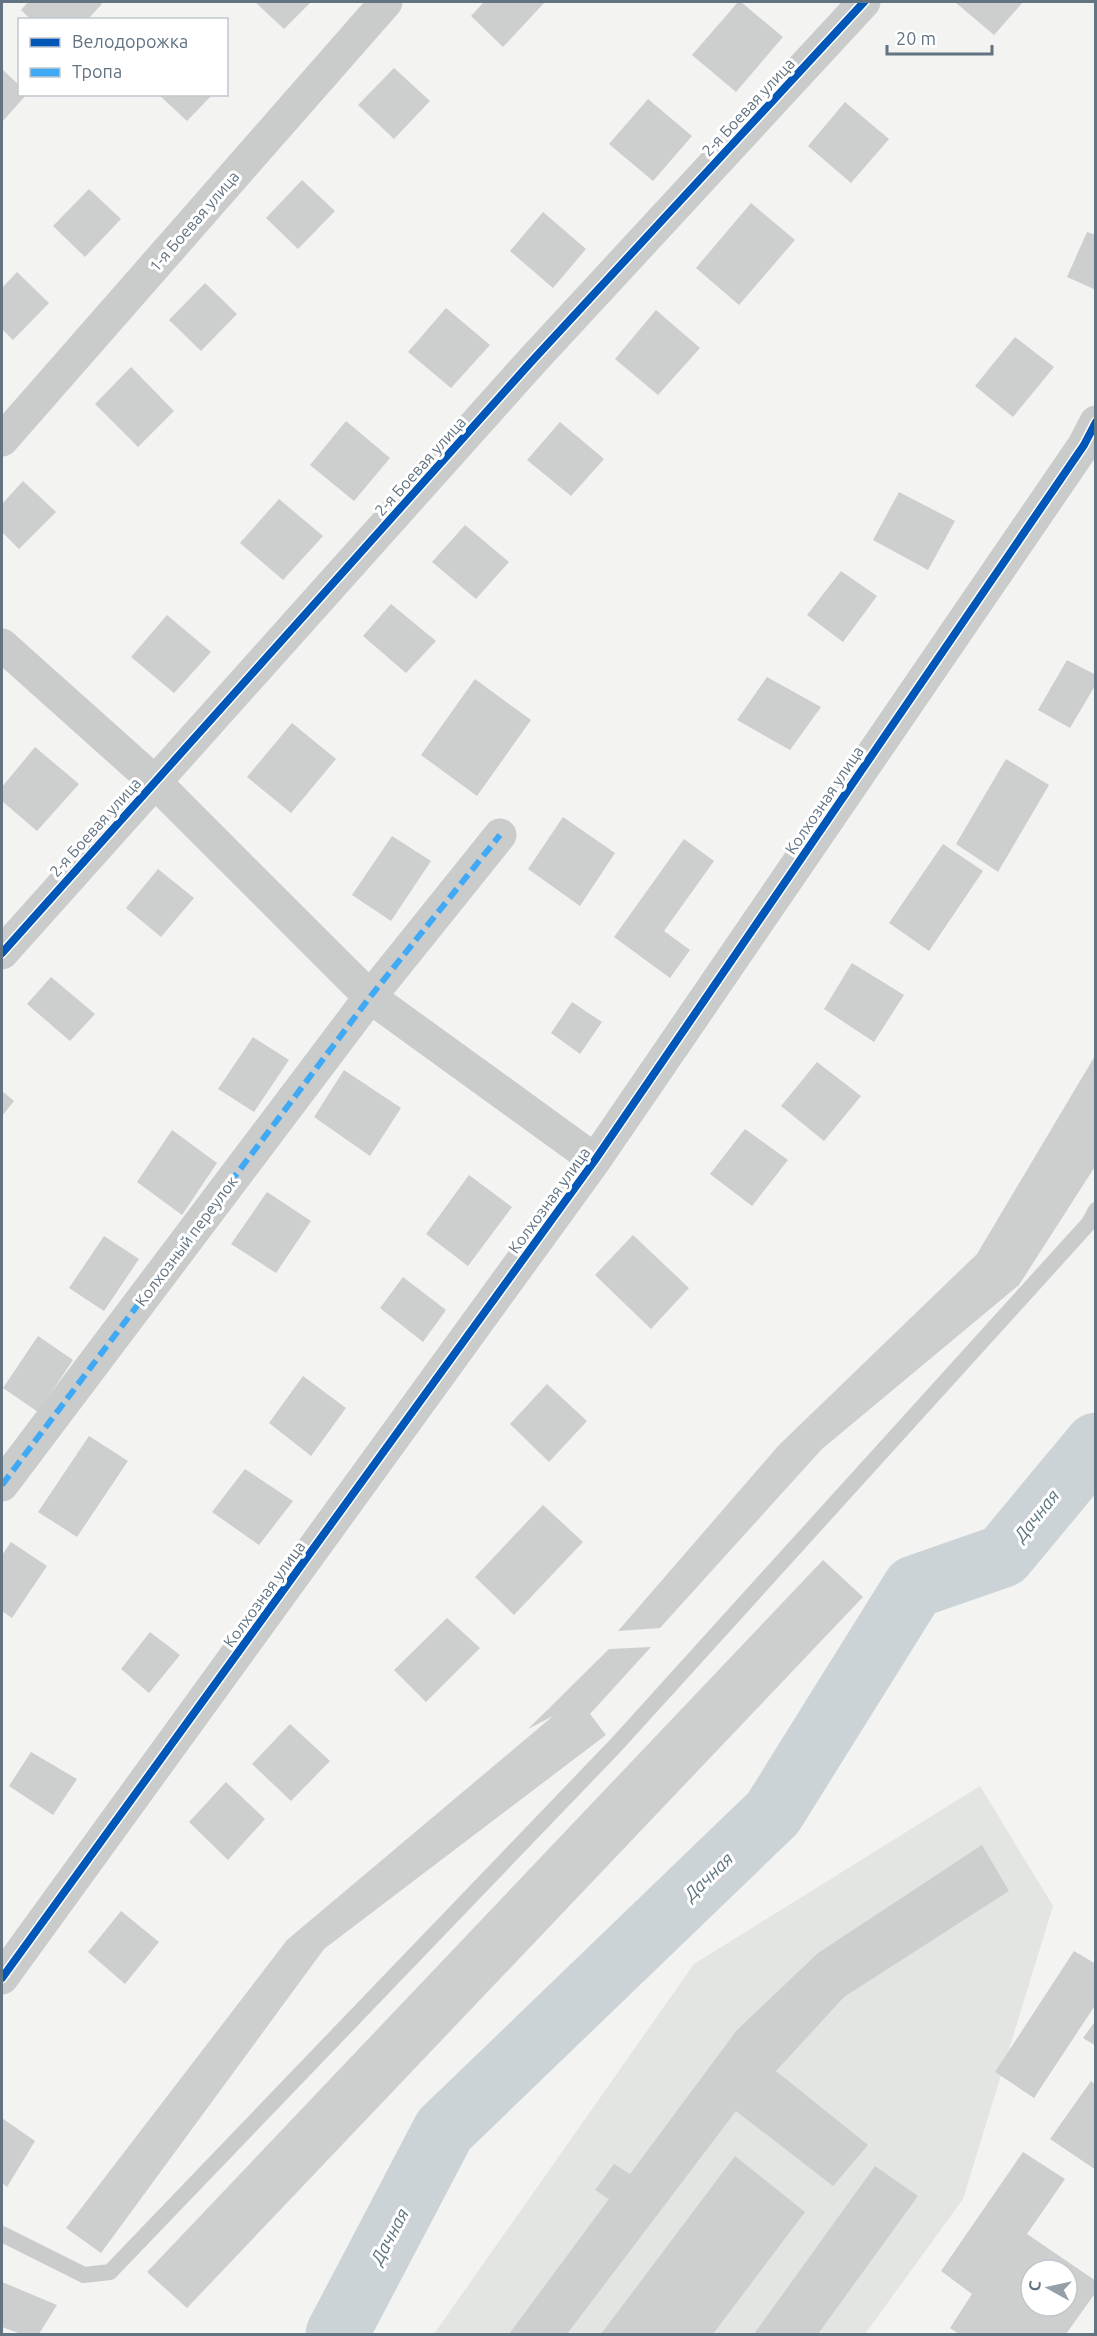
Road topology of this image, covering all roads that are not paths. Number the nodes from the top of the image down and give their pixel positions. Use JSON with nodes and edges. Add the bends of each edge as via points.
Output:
{"nodes":[{"id":1,"x":386,"y":2,"type":"edge"},
{"id":2,"x":864,"y":2,"type":"edge"},
{"id":3,"x":1095,"y":422,"type":"edge"},
{"id":4,"x":2,"y":440,"type":"edge"},
{"id":5,"x":2,"y":645,"type":"edge"},
{"id":6,"x":154,"y":782,"type":"junction"},
{"id":7,"x":500,"y":835,"type":"dead end"},
{"id":8,"x":2,"y":953,"type":"edge"},
{"id":9,"x":370,"y":997,"type":"junction"},
{"id":10,"x":595,"y":1160,"type":"junction"},
{"id":11,"x":1095,"y":1210,"type":"edge"},
{"id":12,"x":2,"y":1485,"type":"edge"},
{"id":13,"x":2,"y":1978,"type":"edge"},
{"id":14,"x":2,"y":2234,"type":"edge"}],
"edges":[{"from":1,"to":4,"type":"street","name":"1-я Боевая улица"},
{"from":2,"to":6,"type":"street","name":"2-я Боевая улица","via":[[532,361]]},
{"from":3,"to":10,"type":"street","name":"Колхозная улица","via":[[1078,455]]},
{"from":5,"to":6,"type":"street"},
{"from":6,"to":8,"type":"street","name":"2-я Боевая улица"},
{"from":6,"to":9,"type":"street"},
{"from":7,"to":9,"type":"street","name":"Колхозный переулок"},
{"from":9,"to":10,"type":"street"},
{"from":9,"to":12,"type":"street","name":"Колхозный переулок"},
{"from":10,"to":13,"type":"street","name":"Колхозная улица"},
{"from":11,"to":14,"type":"lane","via":[[1089,1223],[617,1744],[110,2272],[84,2275]]}]}
